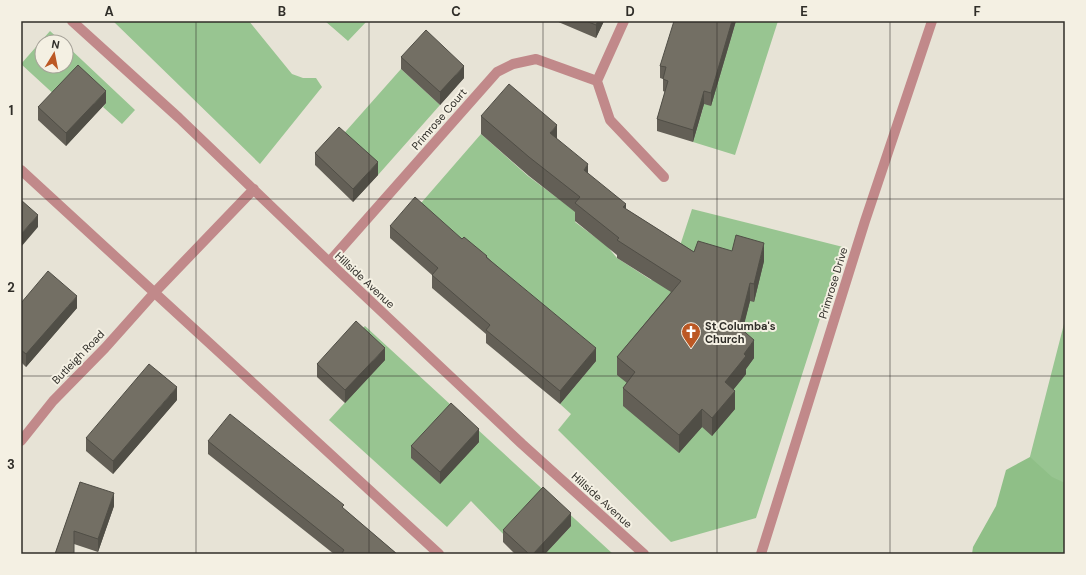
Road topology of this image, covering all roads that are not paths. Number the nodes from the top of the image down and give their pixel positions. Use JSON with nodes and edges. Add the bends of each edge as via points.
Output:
{"nodes":[{"id":1,"x":72,"y":21,"type":"edge"},
{"id":2,"x":624,"y":21,"type":"edge"},
{"id":3,"x":932,"y":21,"type":"edge"},
{"id":4,"x":598,"y":81,"type":"junction"},
{"id":5,"x":21,"y":170,"type":"edge"},
{"id":6,"x":664,"y":177,"type":"dead end"},
{"id":7,"x":254,"y":189,"type":"junction"},
{"id":8,"x":329,"y":262,"type":"junction"},
{"id":9,"x":155,"y":292,"type":"junction"},
{"id":10,"x":21,"y":441,"type":"edge"},
{"id":11,"x":439,"y":554,"type":"edge"},
{"id":12,"x":644,"y":554,"type":"edge"},
{"id":13,"x":761,"y":554,"type":"edge"}],
"edges":[{"from":1,"to":7,"type":"street","name":"Hillside Avenue"},
{"from":2,"to":4,"type":"street"},
{"from":3,"to":13,"type":"street","name":"Primrose Drive","via":[[863,229]]},
{"from":4,"to":6,"type":"street","via":[[610,120]]},
{"from":4,"to":8,"type":"street","name":"Primrose Court","via":[[536,60],[513,64],[497,72]]},
{"from":5,"to":9,"type":"street"},
{"from":7,"to":8,"type":"street","name":"Hillside Avenue"},
{"from":7,"to":9,"type":"street","name":"Butleigh Road"},
{"from":8,"to":12,"type":"street","name":"Hillside Avenue","via":[[522,444]]},
{"from":9,"to":10,"type":"street","name":"Butleigh Road","via":[[53,401]]},
{"from":9,"to":11,"type":"street"}]}
